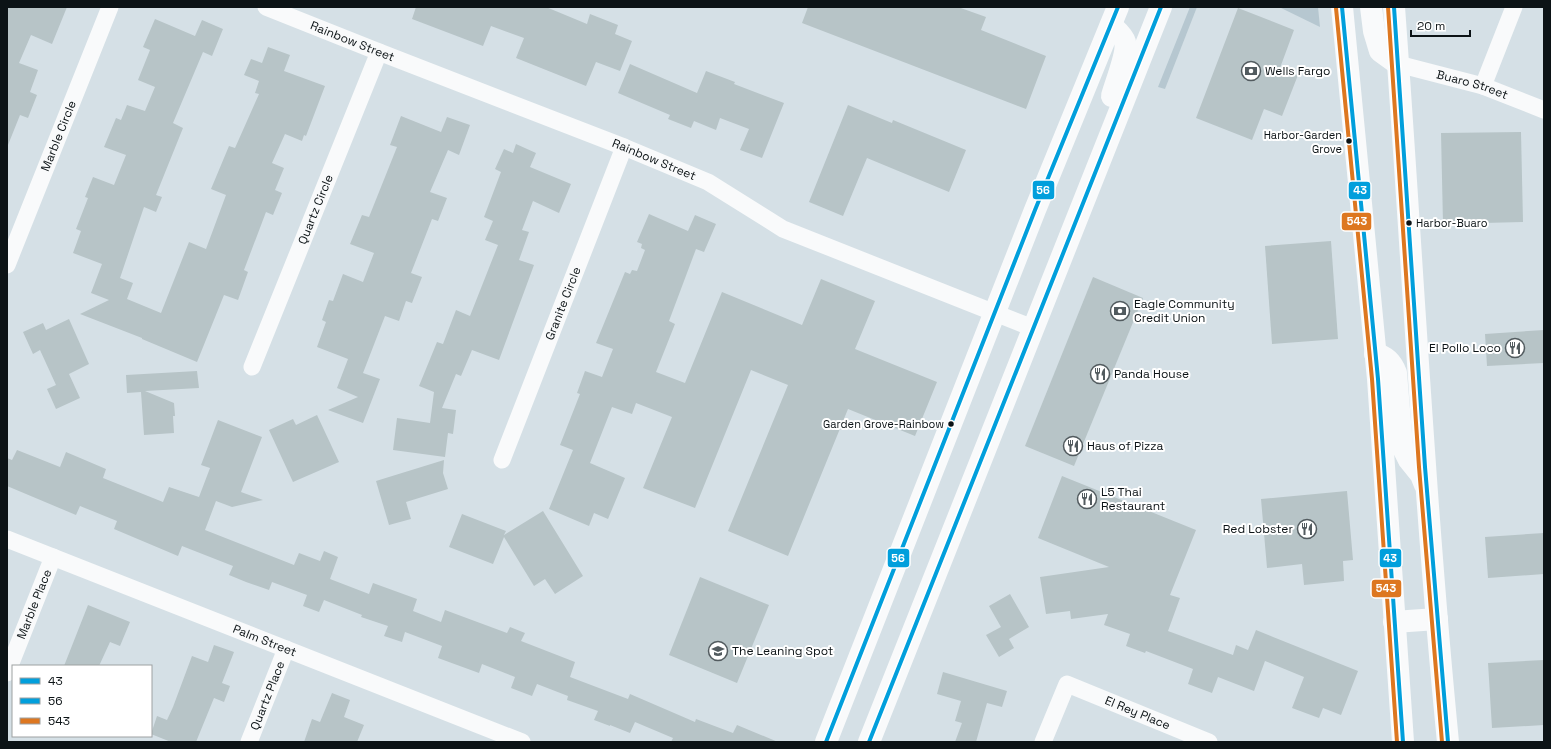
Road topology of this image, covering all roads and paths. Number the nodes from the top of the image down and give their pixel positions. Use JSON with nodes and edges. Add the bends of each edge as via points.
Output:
{"nodes":[{"id":1,"x":110,"y":7,"type":"edge"},
{"id":2,"x":266,"y":7,"type":"edge"},
{"id":3,"x":1162,"y":7,"type":"edge"},
{"id":4,"x":1342,"y":7,"type":"edge"},
{"id":5,"x":1371,"y":7,"type":"edge"},
{"id":6,"x":1394,"y":7,"type":"edge"},
{"id":7,"x":1514,"y":7,"type":"edge"},
{"id":8,"x":1114,"y":16,"type":"edge"},
{"id":9,"x":379,"y":52,"type":"junction"},
{"id":10,"x":1398,"y":64,"type":"junction"},
{"id":11,"x":1483,"y":86,"type":"junction"},
{"id":12,"x":1544,"y":110,"type":"edge"},
{"id":13,"x":1116,"y":120,"type":"junction"},
{"id":14,"x":624,"y":147,"type":"junction"},
{"id":15,"x":7,"y":265,"type":"edge"},
{"id":16,"x":995,"y":312,"type":"junction"},
{"id":17,"x":1033,"y":328,"type":"junction"},
{"id":18,"x":1375,"y":354,"type":"junction"},
{"id":19,"x":252,"y":367,"type":"dead end"},
{"id":20,"x":502,"y":460,"type":"dead end"},
{"id":21,"x":1426,"y":488,"type":"junction"},
{"id":22,"x":7,"y":539,"type":"edge"},
{"id":23,"x":53,"y":557,"type":"junction"},
{"id":24,"x":1437,"y":619,"type":"junction"},
{"id":25,"x":1394,"y":622,"type":"junction"},
{"id":26,"x":286,"y":649,"type":"junction"},
{"id":27,"x":7,"y":673,"type":"edge"},
{"id":28,"x":249,"y":742,"type":"edge"},
{"id":29,"x":522,"y":742,"type":"edge"},
{"id":30,"x":826,"y":742,"type":"edge"},
{"id":31,"x":869,"y":742,"type":"edge"},
{"id":32,"x":1043,"y":742,"type":"edge"},
{"id":33,"x":1208,"y":742,"type":"edge"},
{"id":34,"x":1403,"y":742,"type":"edge"},
{"id":35,"x":1448,"y":742,"type":"edge"}],
"edges":[{"from":1,"to":15,"type":"street","name":"Marble Circle"},
{"from":2,"to":9,"type":"street","name":"Rainbow Street"},
{"from":3,"to":13,"type":"main road"},
{"from":4,"to":18,"type":"main road"},
{"from":5,"to":10,"type":"main road","via":[[1380,51]]},
{"from":6,"to":10,"type":"main road"},
{"from":7,"to":11,"type":"street"},
{"from":8,"to":13,"type":"main road","via":[[1126,47],[1108,110]]},
{"from":8,"to":16,"type":"main road"},
{"from":9,"to":14,"type":"street","name":"Rainbow Street"},
{"from":9,"to":19,"type":"street","name":"Quartz Circle"},
{"from":10,"to":11,"type":"street","name":"Buaro Street"},
{"from":10,"to":21,"type":"main road"},
{"from":11,"to":12,"type":"street","name":"Buaro Street"},
{"from":13,"to":17,"type":"main road"},
{"from":14,"to":16,"type":"street","name":"Rainbow Street","via":[[708,182],[783,229]]},
{"from":14,"to":20,"type":"street","name":"Granite Circle"},
{"from":16,"to":17,"type":"street","name":"Rainbow Street"},
{"from":16,"to":30,"type":"main road"},
{"from":17,"to":31,"type":"main road"},
{"from":18,"to":21,"type":"main road","via":[[1388,359],[1396,373],[1402,446],[1421,475]]},
{"from":18,"to":25,"type":"main road"},
{"from":21,"to":24,"type":"main road"},
{"from":22,"to":23,"type":"street","name":"Palm Street"},
{"from":23,"to":26,"type":"street","name":"Palm Street"},
{"from":23,"to":27,"type":"street","name":"Marble Place"},
{"from":24,"to":25,"type":"main road"},
{"from":24,"to":35,"type":"main road"},
{"from":25,"to":34,"type":"main road"},
{"from":26,"to":28,"type":"street","name":"Quartz Place"},
{"from":26,"to":29,"type":"street","name":"Palm Street"},
{"from":32,"to":33,"type":"street","name":"El Rey Place","via":[[1067,684]]}]}
